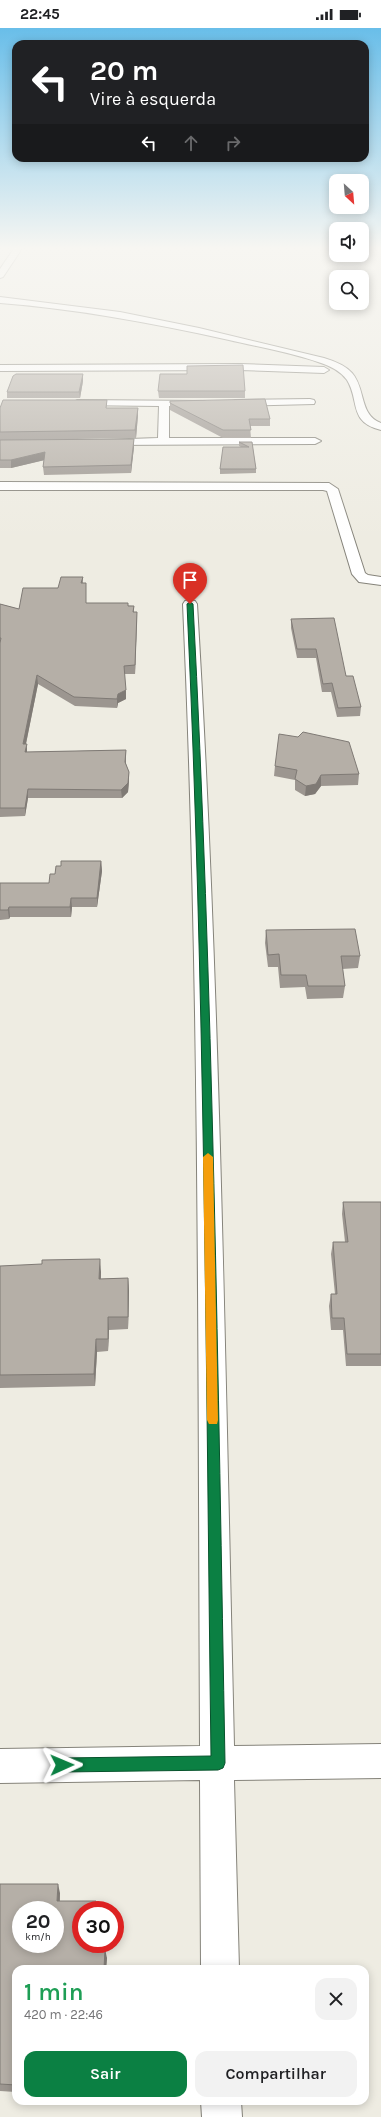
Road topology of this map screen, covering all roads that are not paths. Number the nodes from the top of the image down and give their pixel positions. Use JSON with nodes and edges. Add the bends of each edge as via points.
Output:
{"nodes":[{"id":1,"x":257,"y":344,"type":"edge"},
{"id":2,"x":0,"y":368,"type":"edge"},
{"id":3,"x":343,"y":371,"type":"junction"},
{"id":4,"x":310,"y":402,"type":"dead end"},
{"id":5,"x":62,"y":403,"type":"edge"},
{"id":6,"x":164,"y":403,"type":"junction"},
{"id":7,"x":210,"y":403,"type":"edge"},
{"id":8,"x":225,"y":403,"type":"edge"},
{"id":9,"x":381,"y":427,"type":"edge"},
{"id":10,"x":314,"y":441,"type":"dead end"},
{"id":11,"x":93,"y":442,"type":"edge"},
{"id":12,"x":163,"y":442,"type":"junction"},
{"id":13,"x":0,"y":486,"type":"edge"},
{"id":14,"x":381,"y":581,"type":"edge"},
{"id":15,"x":190,"y":604,"type":"dead end"},
{"id":16,"x":381,"y":1761,"type":"edge"},
{"id":17,"x":218,"y":1763,"type":"junction"},
{"id":18,"x":0,"y":1766,"type":"edge"},
{"id":19,"x":220,"y":1965,"type":"edge"},
{"id":20,"x":221,"y":2105,"type":"edge"},
{"id":21,"x":222,"y":2117,"type":"edge"}],
"edges":[{"from":1,"to":3,"type":"street","via":[[316,358]]},
{"from":2,"to":3,"type":"street","via":[[240,367]]},
{"from":3,"to":9,"type":"street","via":[[352,380],[361,414]]},
{"from":4,"to":8,"type":"street"},
{"from":5,"to":6,"type":"street"},
{"from":6,"to":7,"type":"street"},
{"from":6,"to":12,"type":"street"},
{"from":10,"to":12,"type":"street"},
{"from":11,"to":12,"type":"street"},
{"from":13,"to":14,"type":"street","via":[[325,486],[332,489],[359,574],[364,579]]},
{"from":15,"to":17,"type":"street","via":[[200,818]]},
{"from":16,"to":17,"type":"street"},
{"from":17,"to":18,"type":"street"},
{"from":17,"to":19,"type":"street"},
{"from":20,"to":21,"type":"street"}]}
